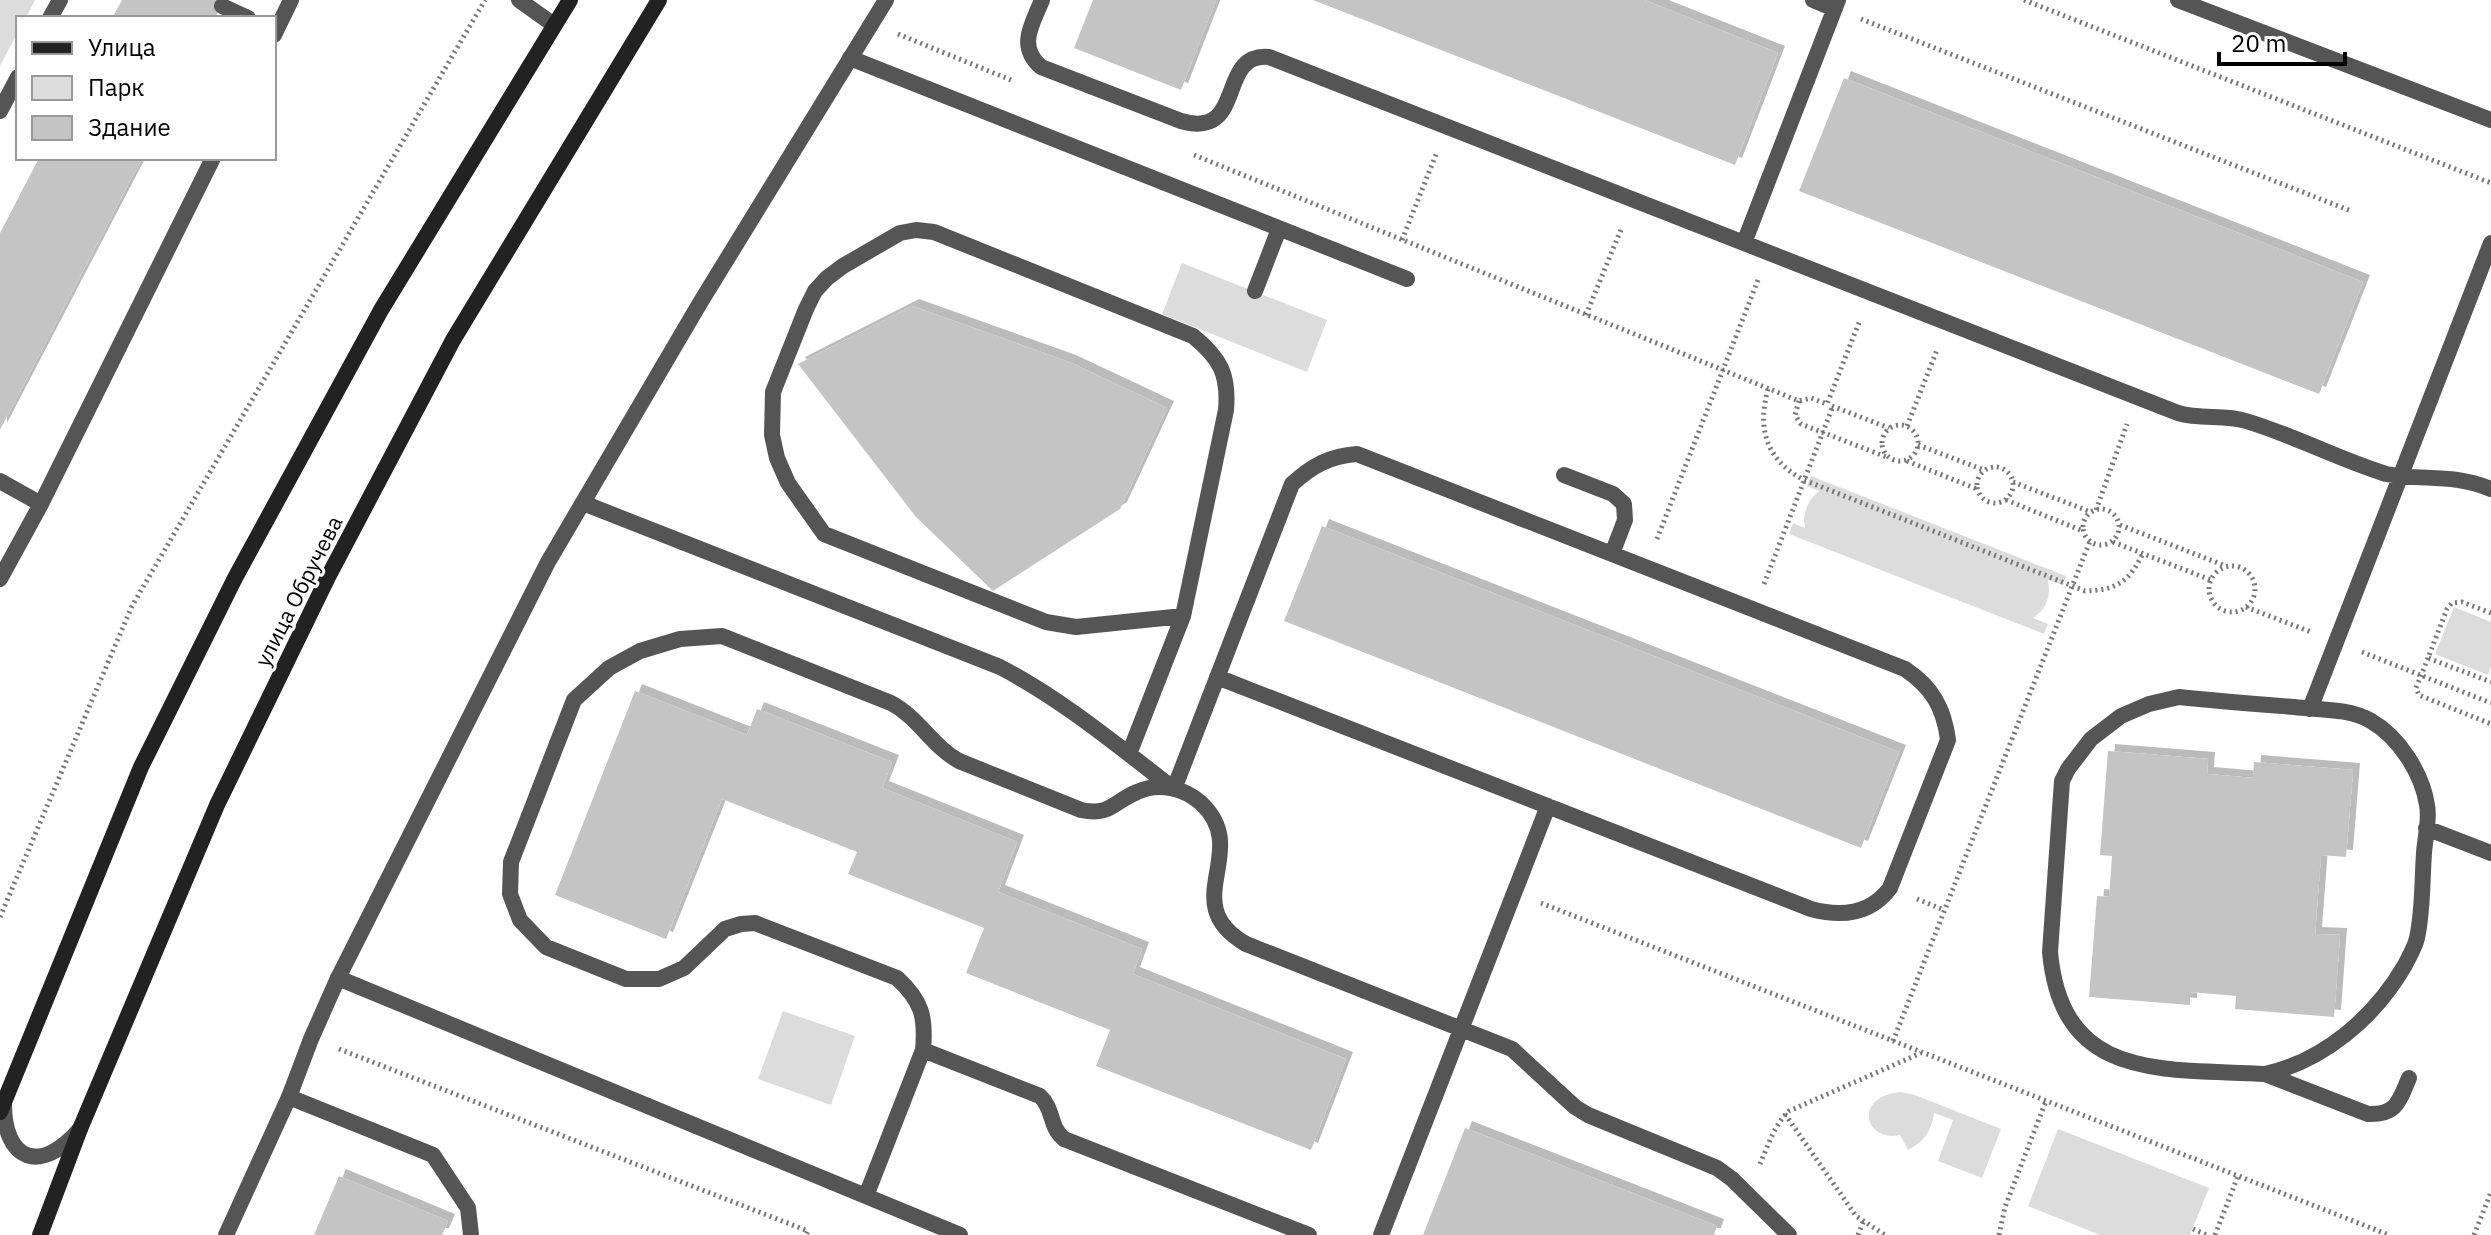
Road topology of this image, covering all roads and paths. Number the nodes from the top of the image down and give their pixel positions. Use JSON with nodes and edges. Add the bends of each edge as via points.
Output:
{"nodes":[{"id":1,"x":291,"y":0,"type":"edge"},
{"id":2,"x":485,"y":0,"type":"edge"},
{"id":3,"x":519,"y":0,"type":"edge"},
{"id":4,"x":570,"y":0,"type":"edge"},
{"id":5,"x":659,"y":0,"type":"edge"},
{"id":6,"x":886,"y":0,"type":"edge"},
{"id":7,"x":1042,"y":0,"type":"edge"},
{"id":8,"x":1813,"y":0,"type":"edge"},
{"id":9,"x":2024,"y":0,"type":"edge"},
{"id":10,"x":2178,"y":0,"type":"edge"},
{"id":11,"x":1836,"y":4,"type":"edge"},
{"id":12,"x":222,"y":6,"type":"dead end"},
{"id":13,"x":244,"y":16,"type":"edge"},
{"id":14,"x":554,"y":25,"type":"junction"},
{"id":15,"x":276,"y":30,"type":"edge"},
{"id":16,"x":892,"y":31,"type":"dead end"},
{"id":17,"x":850,"y":58,"type":"junction"},
{"id":18,"x":16,"y":81,"type":"edge"},
{"id":19,"x":1023,"y":85,"type":"dead end"},
{"id":20,"x":0,"y":111,"type":"edge"},
{"id":21,"x":2491,"y":120,"type":"edge"},
{"id":22,"x":1447,"y":127,"type":"junction"},
{"id":23,"x":1184,"y":151,"type":"dead end"},
{"id":24,"x":212,"y":160,"type":"edge"},
{"id":25,"x":2491,"y":183,"type":"edge"},
{"id":26,"x":1633,"y":200,"type":"junction"},
{"id":27,"x":2351,"y":211,"type":"dead end"},
{"id":28,"x":1279,"y":229,"type":"junction"},
{"id":29,"x":1402,"y":240,"type":"junction"},
{"id":30,"x":1744,"y":243,"type":"junction"},
{"id":31,"x":2491,"y":243,"type":"edge"},
{"id":32,"x":1769,"y":253,"type":"junction"},
{"id":33,"x":1407,"y":279,"type":"dead end"},
{"id":34,"x":1255,"y":291,"type":"dead end"},
{"id":35,"x":1870,"y":293,"type":"junction"},
{"id":36,"x":1586,"y":315,"type":"junction"},
{"id":37,"x":1947,"y":323,"type":"junction"},
{"id":38,"x":1723,"y":371,"type":"junction"},
{"id":39,"x":1768,"y":389,"type":"junction"},
{"id":40,"x":2137,"y":397,"type":"junction"},
{"id":41,"x":1799,"y":401,"type":"junction"},
{"id":42,"x":1830,"y":405,"type":"junction"},
{"id":43,"x":1907,"y":426,"type":"junction"},
{"id":44,"x":1889,"y":428,"type":"junction"},
{"id":45,"x":1823,"y":432,"type":"junction"},
{"id":46,"x":1918,"y":445,"type":"junction"},
{"id":47,"x":1889,"y":458,"type":"junction"},
{"id":48,"x":1906,"y":461,"type":"junction"},
{"id":49,"x":1984,"y":470,"type":"junction"},
{"id":50,"x":1564,"y":475,"type":"dead end"},
{"id":51,"x":2400,"y":477,"type":"junction"},
{"id":52,"x":1804,"y":480,"type":"junction"},
{"id":53,"x":0,"y":481,"type":"edge"},
{"id":54,"x":2013,"y":482,"type":"junction"},
{"id":55,"x":1977,"y":489,"type":"junction"},
{"id":56,"x":2491,"y":489,"type":"edge"},
{"id":57,"x":2006,"y":500,"type":"junction"},
{"id":58,"x":583,"y":503,"type":"junction"},
{"id":59,"x":41,"y":504,"type":"junction"},
{"id":60,"x":2093,"y":511,"type":"junction"},
{"id":61,"x":2120,"y":525,"type":"junction"},
{"id":62,"x":2083,"y":531,"type":"junction"},
{"id":63,"x":2090,"y":541,"type":"junction"},
{"id":64,"x":2113,"y":542,"type":"junction"},
{"id":65,"x":2143,"y":553,"type":"junction"},
{"id":66,"x":1612,"y":554,"type":"junction"},
{"id":67,"x":2226,"y":566,"type":"junction"},
{"id":68,"x":1646,"y":567,"type":"junction"},
{"id":69,"x":0,"y":579,"type":"edge"},
{"id":70,"x":2211,"y":580,"type":"junction"},
{"id":71,"x":2072,"y":585,"type":"junction"},
{"id":72,"x":2246,"y":607,"type":"junction"},
{"id":73,"x":1754,"y":610,"type":"junction"},
{"id":74,"x":2491,"y":613,"type":"edge"},
{"id":75,"x":1183,"y":616,"type":"junction"},
{"id":76,"x":2336,"y":642,"type":"junction"},
{"id":77,"x":2428,"y":658,"type":"junction"},
{"id":78,"x":2421,"y":675,"type":"junction"},
{"id":79,"x":1217,"y":677,"type":"junction"},
{"id":80,"x":2491,"y":682,"type":"edge"},
{"id":81,"x":2491,"y":703,"type":"edge"},
{"id":82,"x":2310,"y":709,"type":"junction"},
{"id":83,"x":2491,"y":724,"type":"edge"},
{"id":84,"x":1129,"y":754,"type":"junction"},
{"id":85,"x":1174,"y":789,"type":"junction"},
{"id":86,"x":1548,"y":806,"type":"junction"},
{"id":87,"x":2426,"y":828,"type":"junction"},
{"id":88,"x":2491,"y":853,"type":"edge"},
{"id":89,"x":1514,"y":892,"type":"junction"},
{"id":90,"x":0,"y":917,"type":"edge"},
{"id":91,"x":338,"y":978,"type":"junction"},
{"id":92,"x":1461,"y":1029,"type":"junction"},
{"id":93,"x":311,"y":1039,"type":"junction"},
{"id":94,"x":1893,"y":1041,"type":"junction"},
{"id":95,"x":923,"y":1050,"type":"junction"},
{"id":96,"x":1922,"y":1052,"type":"junction"},
{"id":97,"x":2265,"y":1074,"type":"junction"},
{"id":98,"x":2409,"y":1078,"type":"dead end"},
{"id":99,"x":289,"y":1097,"type":"junction"},
{"id":100,"x":2046,"y":1101,"type":"junction"},
{"id":101,"x":2,"y":1107,"type":"edge"},
{"id":102,"x":1785,"y":1114,"type":"junction"},
{"id":103,"x":80,"y":1129,"type":"junction"},
{"id":104,"x":2238,"y":1176,"type":"junction"},
{"id":105,"x":2491,"y":1192,"type":"edge"},
{"id":106,"x":1747,"y":1194,"type":"junction"},
{"id":107,"x":866,"y":1196,"type":"junction"},
{"id":108,"x":1863,"y":1222,"type":"junction"},
{"id":109,"x":2193,"y":1229,"type":"dead end"},
{"id":110,"x":40,"y":1235,"type":"edge"},
{"id":111,"x":226,"y":1235,"type":"edge"},
{"id":112,"x":471,"y":1235,"type":"edge"},
{"id":113,"x":806,"y":1235,"type":"edge"},
{"id":114,"x":960,"y":1235,"type":"edge"},
{"id":115,"x":1309,"y":1235,"type":"edge"},
{"id":116,"x":1381,"y":1235,"type":"edge"},
{"id":117,"x":1789,"y":1235,"type":"edge"},
{"id":118,"x":1858,"y":1235,"type":"edge"},
{"id":119,"x":1885,"y":1235,"type":"edge"},
{"id":120,"x":1999,"y":1235,"type":"edge"},
{"id":121,"x":2207,"y":1235,"type":"edge"},
{"id":122,"x":2215,"y":1235,"type":"edge"},
{"id":123,"x":2389,"y":1235,"type":"edge"},
{"id":124,"x":2474,"y":1235,"type":"edge"}],
"edges":[{"from":1,"to":15,"type":"street"},
{"from":2,"to":90,"type":"path","via":[[132,606]]},
{"from":3,"to":14,"type":"street"},
{"from":4,"to":14,"type":"main road"},
{"from":5,"to":103,"type":"main road","name":"улица Обручева","via":[[453,340],[328,577],[217,805]]},
{"from":6,"to":17,"type":"street"},
{"from":7,"to":22,"type":"street","via":[[1027,43],[1034,61],[1181,121],[1194,125],[1215,120],[1224,111],[1241,66],[1261,56]]},
{"from":8,"to":11,"type":"street"},
{"from":9,"to":25,"type":"path"},
{"from":10,"to":21,"type":"street"},
{"from":11,"to":27,"type":"path"},
{"from":11,"to":30,"type":"street"},
{"from":12,"to":13,"type":"street"},
{"from":14,"to":101,"type":"main road","via":[[381,310],[235,578],[141,767]]},
{"from":16,"to":19,"type":"path"},
{"from":17,"to":28,"type":"street"},
{"from":17,"to":58,"type":"street"},
{"from":18,"to":20,"type":"street"},
{"from":22,"to":26,"type":"street"},
{"from":22,"to":29,"type":"path"},
{"from":23,"to":29,"type":"path"},
{"from":24,"to":59,"type":"street"},
{"from":26,"to":30,"type":"street"},
{"from":26,"to":36,"type":"path"},
{"from":28,"to":33,"type":"street"},
{"from":28,"to":34,"type":"street"},
{"from":29,"to":36,"type":"path"},
{"from":30,"to":32,"type":"street"},
{"from":31,"to":51,"type":"street"},
{"from":32,"to":35,"type":"street"},
{"from":32,"to":38,"type":"path"},
{"from":35,"to":37,"type":"street"},
{"from":35,"to":42,"type":"path"},
{"from":36,"to":38,"type":"path"},
{"from":37,"to":40,"type":"street"},
{"from":37,"to":43,"type":"path"},
{"from":38,"to":39,"type":"path"},
{"from":38,"to":68,"type":"path"},
{"from":39,"to":41,"type":"path"},
{"from":39,"to":52,"type":"path","via":[[1762,411],[1771,449],[1782,465]]},
{"from":40,"to":51,"type":"street","via":[[2192,418],[2248,421]]},
{"from":40,"to":60,"type":"path"},
{"from":41,"to":42,"type":"path","via":[[1811,398]]},
{"from":41,"to":45,"type":"path","via":[[1798,421]]},
{"from":42,"to":44,"type":"path"},
{"from":42,"to":45,"type":"path"},
{"from":43,"to":44,"type":"path"},
{"from":43,"to":46,"type":"path"},
{"from":44,"to":47,"type":"path","via":[[1881,443]]},
{"from":45,"to":47,"type":"path"},
{"from":45,"to":52,"type":"path"},
{"from":46,"to":48,"type":"path"},
{"from":46,"to":49,"type":"path"},
{"from":47,"to":48,"type":"path"},
{"from":48,"to":55,"type":"path"},
{"from":49,"to":54,"type":"path","via":[[2002,468]]},
{"from":49,"to":55,"type":"path"},
{"from":50,"to":66,"type":"street","via":[[1613,494],[1624,504],[1625,520]]},
{"from":51,"to":56,"type":"street","via":[[2457,478]]},
{"from":51,"to":76,"type":"street"},
{"from":52,"to":71,"type":"path"},
{"from":52,"to":73,"type":"path"},
{"from":53,"to":59,"type":"street"},
{"from":54,"to":57,"type":"path"},
{"from":54,"to":60,"type":"path"},
{"from":55,"to":57,"type":"path","via":[[1992,503]]},
{"from":57,"to":62,"type":"path"},
{"from":58,"to":84,"type":"street","via":[[981,658],[1042,690]]},
{"from":58,"to":91,"type":"street","via":[[548,562]]},
{"from":59,"to":69,"type":"street"},
{"from":60,"to":61,"type":"path","via":[[2111,511]]},
{"from":60,"to":62,"type":"path"},
{"from":61,"to":64,"type":"path"},
{"from":61,"to":67,"type":"path"},
{"from":62,"to":63,"type":"path"},
{"from":63,"to":64,"type":"path","via":[[2105,546]]},
{"from":63,"to":71,"type":"path"},
{"from":64,"to":65,"type":"path"},
{"from":65,"to":70,"type":"path"},
{"from":65,"to":71,"type":"path","via":[[2133,573],[2111,588],[2085,591]]},
{"from":66,"to":68,"type":"street"},
{"from":66,"to":79,"type":"street","via":[[1357,454],[1328,459],[1292,484]]},
{"from":67,"to":70,"type":"path"},
{"from":67,"to":72,"type":"path","via":[[2244,569],[2255,583]]},
{"from":68,"to":73,"type":"street"},
{"from":70,"to":72,"type":"path","via":[[2211,597],[2222,609]]},
{"from":71,"to":94,"type":"path"},
{"from":72,"to":76,"type":"path"},
{"from":73,"to":86,"type":"street","via":[[1905,669],[1927,687],[1942,710],[1948,740],[1885,894],[1865,909],[1820,912]]},
{"from":74,"to":77,"type":"path","via":[[2452,603]]},
{"from":75,"to":75,"type":"street","via":[[1226,410],[1222,369],[1211,351],[1193,336],[934,232],[900,233],[815,291],[773,392],[772,435],[788,483],[824,534],[1046,622],[1076,627]]},
{"from":75,"to":84,"type":"street"},
{"from":76,"to":78,"type":"path"},
{"from":76,"to":82,"type":"street"},
{"from":77,"to":78,"type":"path"},
{"from":77,"to":80,"type":"path"},
{"from":78,"to":81,"type":"path"},
{"from":78,"to":83,"type":"path","via":[[2419,695]]},
{"from":79,"to":85,"type":"street"},
{"from":79,"to":86,"type":"street"},
{"from":82,"to":87,"type":"street","via":[[2353,714],[2383,729],[2418,777],[2428,807]]},
{"from":82,"to":97,"type":"street","via":[[2179,697],[2149,704],[2098,733],[2062,781],[2050,952],[2052,979],[2069,1018],[2110,1056],[2142,1067]]},
{"from":84,"to":85,"type":"street"},
{"from":85,"to":92,"type":"street","via":[[1194,798],[1215,822],[1221,841],[1213,901],[1230,935]]},
{"from":85,"to":95,"type":"street","via":[[1136,792],[1103,812],[1081,810],[959,761],[891,703],[722,636],[680,639],[640,651],[609,668],[574,700],[511,862],[510,894],[520,920],[546,947],[626,979],[659,979],[684,968],[725,929],[755,923],[897,978],[920,1006]]},
{"from":86,"to":89,"type":"street"},
{"from":87,"to":88,"type":"street"},
{"from":87,"to":97,"type":"street","via":[[2417,940],[2405,965],[2383,998],[2336,1042],[2299,1064]]},
{"from":89,"to":92,"type":"street"},
{"from":89,"to":94,"type":"path"},
{"from":91,"to":93,"type":"street"},
{"from":91,"to":107,"type":"street"},
{"from":92,"to":106,"type":"street","via":[[1518,1054],[1588,1115],[1717,1168]]},
{"from":92,"to":116,"type":"street"},
{"from":93,"to":99,"type":"street"},
{"from":93,"to":113,"type":"path","via":[[808,1231]]},
{"from":94,"to":96,"type":"path"},
{"from":95,"to":107,"type":"street"},
{"from":95,"to":115,"type":"street","via":[[1040,1096],[1064,1139]]},
{"from":96,"to":100,"type":"path"},
{"from":96,"to":102,"type":"path"},
{"from":97,"to":98,"type":"street","via":[[2368,1114],[2384,1113],[2398,1104]]},
{"from":99,"to":111,"type":"street"},
{"from":99,"to":112,"type":"street","via":[[433,1155],[468,1208]]},
{"from":100,"to":104,"type":"path"},
{"from":100,"to":120,"type":"path"},
{"from":101,"to":103,"type":"street","via":[[11,1141],[30,1157],[58,1150]]},
{"from":102,"to":106,"type":"path"},
{"from":102,"to":108,"type":"path"},
{"from":103,"to":110,"type":"main road","name":"улица Обручева"},
{"from":104,"to":122,"type":"path"},
{"from":104,"to":123,"type":"path"},
{"from":105,"to":124,"type":"path"},
{"from":106,"to":117,"type":"street"},
{"from":107,"to":114,"type":"street"},
{"from":108,"to":118,"type":"path"},
{"from":108,"to":119,"type":"path"},
{"from":109,"to":121,"type":"path"}]}
